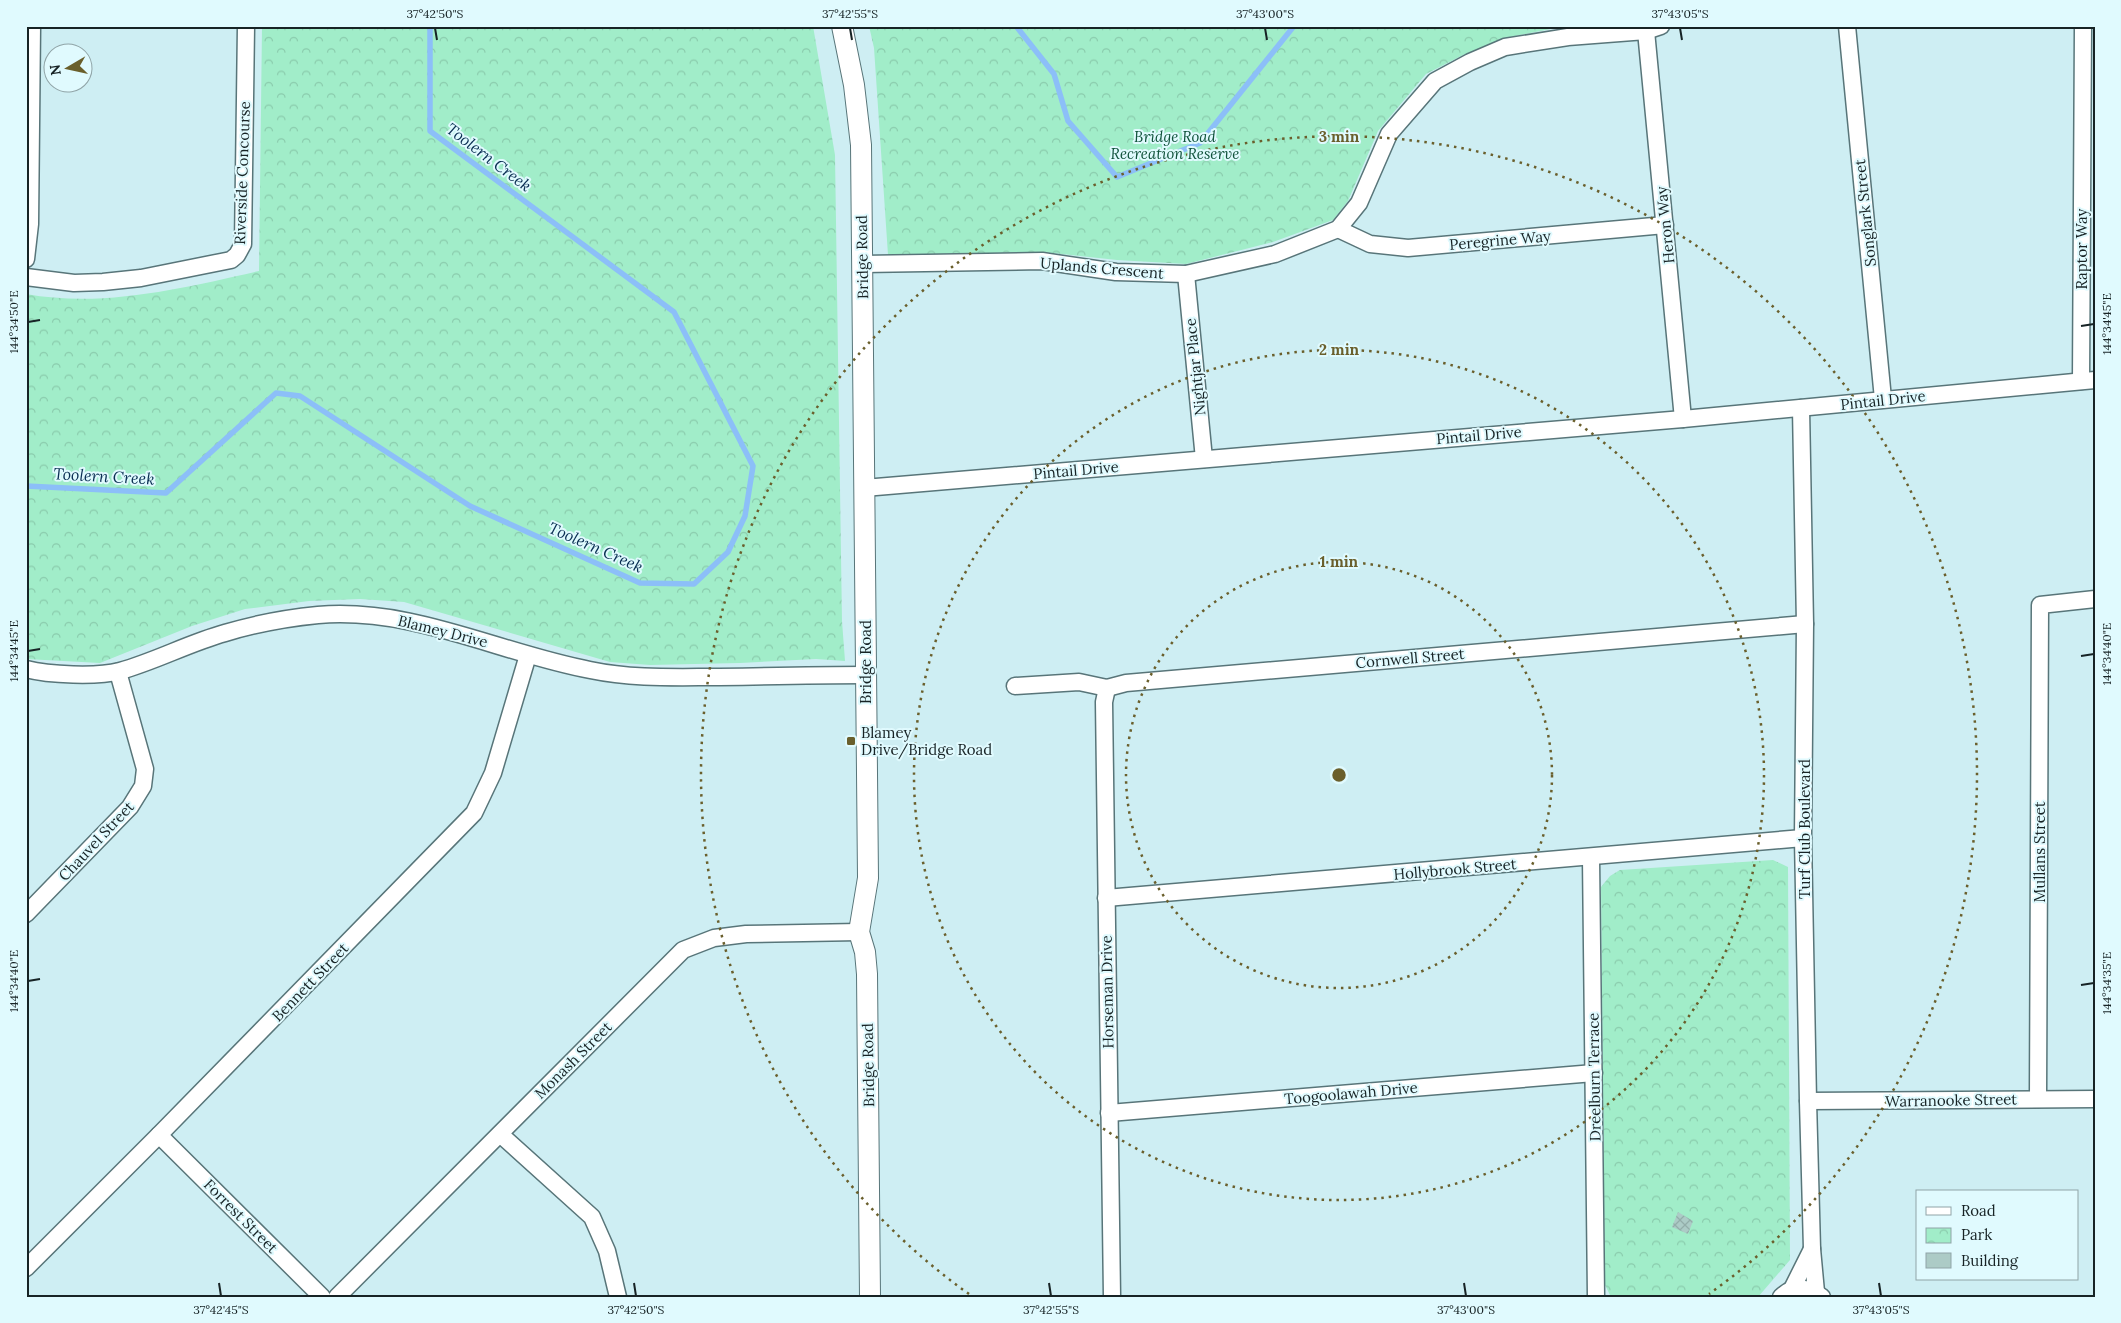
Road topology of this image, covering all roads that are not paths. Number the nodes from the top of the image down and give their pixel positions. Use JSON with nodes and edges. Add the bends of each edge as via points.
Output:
{"nodes":[{"id":1,"x":32,"y":26,"type":"edge"},
{"id":2,"x":246,"y":26,"type":"edge"},
{"id":3,"x":842,"y":26,"type":"edge"},
{"id":4,"x":1661,"y":26,"type":"edge"},
{"id":5,"x":1847,"y":26,"type":"edge"},
{"id":6,"x":2083,"y":26,"type":"edge"},
{"id":7,"x":1646,"y":32,"type":"junction"},
{"id":8,"x":1665,"y":225,"type":"junction"},
{"id":9,"x":1338,"y":228,"type":"junction"},
{"id":10,"x":26,"y":259,"type":"edge"},
{"id":11,"x":863,"y":264,"type":"junction"},
{"id":12,"x":1186,"y":274,"type":"junction"},
{"id":13,"x":26,"y":277,"type":"edge"},
{"id":14,"x":2088,"y":381,"type":"edge"},
{"id":15,"x":1884,"y":399,"type":"junction"},
{"id":16,"x":1801,"y":408,"type":"junction"},
{"id":17,"x":1683,"y":418,"type":"junction"},
{"id":18,"x":1204,"y":459,"type":"junction"},
{"id":19,"x":864,"y":488,"type":"junction"},
{"id":20,"x":2095,"y":600,"type":"edge"},
{"id":21,"x":1806,"y":624,"type":"junction"},
{"id":22,"x":528,"y":655,"type":"junction"},
{"id":23,"x":26,"y":669,"type":"edge"},
{"id":24,"x":118,"y":672,"type":"junction"},
{"id":25,"x":865,"y":675,"type":"junction"},
{"id":26,"x":1015,"y":686,"type":"dead end"},
{"id":27,"x":1107,"y":688,"type":"junction"},
{"id":28,"x":1803,"y":838,"type":"junction"},
{"id":29,"x":1591,"y":858,"type":"junction"},
{"id":30,"x":1106,"y":898,"type":"junction"},
{"id":31,"x":26,"y":914,"type":"edge"},
{"id":32,"x":859,"y":932,"type":"junction"},
{"id":33,"x":1594,"y":1073,"type":"junction"},
{"id":34,"x":2038,"y":1099,"type":"junction"},
{"id":35,"x":2095,"y":1099,"type":"edge"},
{"id":36,"x":1808,"y":1101,"type":"junction"},
{"id":37,"x":1109,"y":1113,"type":"junction"},
{"id":38,"x":500,"y":1134,"type":"junction"},
{"id":39,"x":160,"y":1135,"type":"junction"},
{"id":40,"x":1812,"y":1249,"type":"junction"},
{"id":41,"x":26,"y":1268,"type":"edge"},
{"id":42,"x":1787,"y":1293,"type":"edge"},
{"id":43,"x":1819,"y":1294,"type":"edge"},
{"id":44,"x":322,"y":1297,"type":"edge"},
{"id":45,"x":337,"y":1297,"type":"edge"},
{"id":46,"x":618,"y":1297,"type":"edge"},
{"id":47,"x":870,"y":1297,"type":"edge"},
{"id":48,"x":1112,"y":1297,"type":"edge"},
{"id":49,"x":1596,"y":1297,"type":"edge"}],
"edges":[{"from":1,"to":10,"type":"street","via":[[30,224]]},
{"from":2,"to":13,"type":"street","name":"Riverside Concourse","via":[[243,244],[237,255],[231,260],[200,267],[103,282]]},
{"from":3,"to":11,"type":"street","name":"Bridge Road","via":[[854,85],[861,145]]},
{"from":4,"to":7,"type":"street","name":"Uplands Crescent"},
{"from":5,"to":15,"type":"street","name":"Songlark Street"},
{"from":6,"to":14,"type":"street","name":"Raptor Way"},
{"from":7,"to":8,"type":"street","name":"Heron Way"},
{"from":7,"to":9,"type":"street","name":"Uplands Crescent","via":[[1568,37],[1505,47],[1435,81],[1389,134],[1359,203]]},
{"from":8,"to":9,"type":"street","name":"Peregrine Way","via":[[1408,248],[1370,244]]},
{"from":8,"to":17,"type":"street","name":"Heron Way"},
{"from":9,"to":12,"type":"street","name":"Uplands Crescent","via":[[1274,254]]},
{"from":11,"to":12,"type":"street","name":"Uplands Crescent","via":[[1042,261],[1116,272]]},
{"from":11,"to":19,"type":"street","name":"Bridge Road"},
{"from":12,"to":18,"type":"street","name":"Nightjar Place"},
{"from":14,"to":15,"type":"street","name":"Pintail Drive"},
{"from":15,"to":16,"type":"street","name":"Pintail Drive"},
{"from":16,"to":17,"type":"street","name":"Pintail Drive"},
{"from":16,"to":21,"type":"street","name":"Turf Club Boulevard"},
{"from":17,"to":18,"type":"street","name":"Pintail Drive"},
{"from":18,"to":19,"type":"street","name":"Pintail Drive"},
{"from":19,"to":25,"type":"street","name":"Bridge Road"},
{"from":20,"to":34,"type":"street","name":"Mullans Street","via":[[2040,605]]},
{"from":21,"to":27,"type":"street","name":"Cornwell Street","via":[[1126,683]]},
{"from":21,"to":28,"type":"street","name":"Turf Club Boulevard"},
{"from":22,"to":24,"type":"street","name":"Blamey Drive","via":[[455,631],[405,620],[319,615],[273,621],[224,633]]},
{"from":22,"to":25,"type":"street","name":"Blamey Drive","via":[[591,671],[644,677]]},
{"from":22,"to":39,"type":"street","name":"Bennett Street","via":[[493,773],[474,813]]},
{"from":23,"to":24,"type":"street","name":"Blamey Drive","via":[[68,674]]},
{"from":24,"to":31,"type":"street","name":"Chauvel Street","via":[[146,769],[143,786],[130,808]]},
{"from":25,"to":32,"type":"street","name":"Bridge Road","via":[[868,878]]},
{"from":26,"to":27,"type":"street","name":"Cornwell Street","via":[[1079,682]]},
{"from":27,"to":30,"type":"street","name":"Horseman Drive","via":[[1104,702]]},
{"from":28,"to":29,"type":"street","name":"Hollybrook Street"},
{"from":28,"to":36,"type":"street","name":"Turf Club Boulevard"},
{"from":29,"to":30,"type":"street","name":"Hollybrook Street"},
{"from":29,"to":33,"type":"street","name":"Dreelburn Terrace"},
{"from":30,"to":37,"type":"street","name":"Horseman Drive"},
{"from":32,"to":38,"type":"street","name":"Monash Street","via":[[746,934],[714,938],[683,950]]},
{"from":32,"to":47,"type":"street","name":"Bridge Road","via":[[867,974]]},
{"from":33,"to":37,"type":"street","name":"Toogoolawah Drive"},
{"from":33,"to":49,"type":"street","name":"Dreelburn Terrace"},
{"from":34,"to":35,"type":"street","name":"Warranooke Street"},
{"from":34,"to":36,"type":"street","name":"Warranooke Street"},
{"from":36,"to":40,"type":"street","name":"Turf Club Boulevard"},
{"from":37,"to":48,"type":"street","name":"Horseman Drive"},
{"from":38,"to":45,"type":"street","name":"Monash Street"},
{"from":38,"to":46,"type":"street","via":[[592,1217],[607,1251]]},
{"from":39,"to":41,"type":"street","name":"Bennett Street"},
{"from":39,"to":44,"type":"street","name":"Forrest Street"},
{"from":40,"to":42,"type":"street","name":"Turf Club Boulevard"},
{"from":40,"to":43,"type":"street","name":"Turf Club Boulevard"},
{"from":42,"to":43,"type":"street","via":[[1800,1288]]}]}
